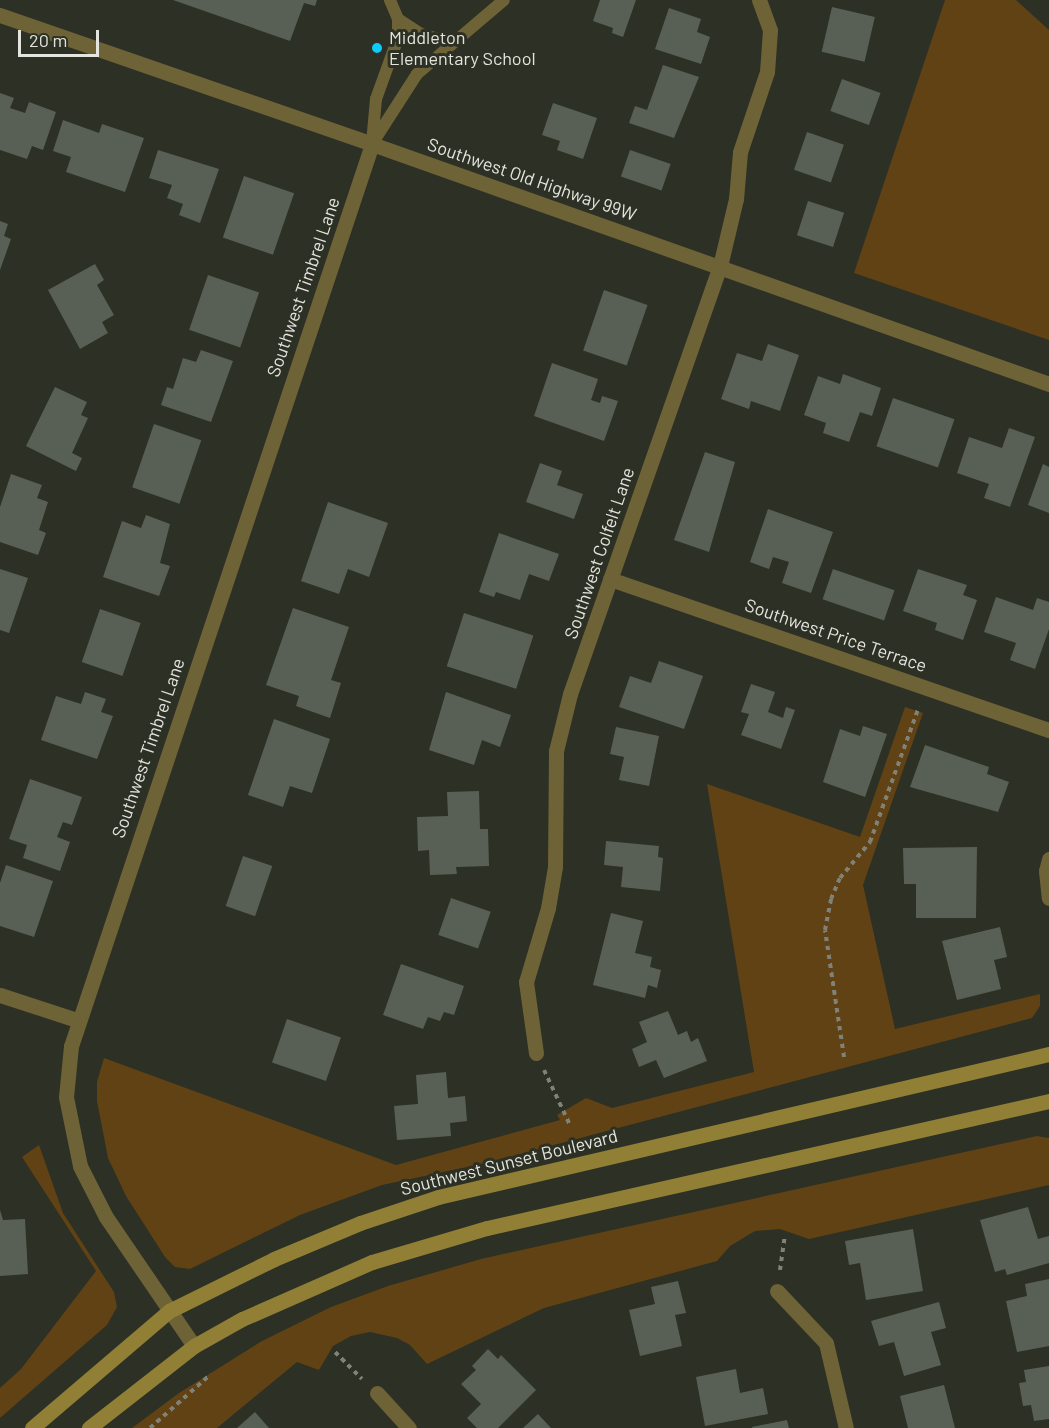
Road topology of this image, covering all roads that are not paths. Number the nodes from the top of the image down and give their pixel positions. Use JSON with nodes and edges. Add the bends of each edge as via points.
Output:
{"nodes":[{"id":1,"x":390,"y":0,"type":"edge"},
{"id":2,"x":504,"y":0,"type":"edge"},
{"id":3,"x":759,"y":0,"type":"edge"},
{"id":4,"x":0,"y":15,"type":"edge"},
{"id":5,"x":398,"y":19,"type":"junction"},
{"id":6,"x":452,"y":43,"type":"junction"},
{"id":7,"x":372,"y":144,"type":"junction"},
{"id":8,"x":720,"y":266,"type":"junction"},
{"id":9,"x":1049,"y":384,"type":"edge"},
{"id":10,"x":610,"y":579,"type":"junction"},
{"id":11,"x":1049,"y":730,"type":"edge"},
{"id":12,"x":1049,"y":859,"type":"edge"},
{"id":13,"x":1049,"y":898,"type":"edge"},
{"id":14,"x":0,"y":995,"type":"edge"},
{"id":15,"x":77,"y":1020,"type":"junction"},
{"id":16,"x":536,"y":1053,"type":"road end"},
{"id":17,"x":1049,"y":1054,"type":"edge"},
{"id":18,"x":1049,"y":1101,"type":"edge"},
{"id":19,"x":777,"y":1291,"type":"road end"},
{"id":20,"x":170,"y":1311,"type":"junction"},
{"id":21,"x":194,"y":1346,"type":"junction"},
{"id":22,"x":377,"y":1393,"type":"road end"},
{"id":23,"x":32,"y":1428,"type":"edge"},
{"id":24,"x":88,"y":1428,"type":"edge"},
{"id":25,"x":409,"y":1428,"type":"edge"},
{"id":26,"x":846,"y":1428,"type":"edge"}],
"edges":[{"from":1,"to":5,"type":"lane"},
{"from":2,"to":6,"type":"lane"},
{"from":3,"to":8,"type":"street","name":"Southwest Colfelt Lane","via":[[770,30],[767,72],[740,152],[736,199]]},
{"from":4,"to":7,"type":"street","name":"Southwest Old Highway 99W"},
{"from":5,"to":6,"type":"lane","via":[[421,34]]},
{"from":5,"to":7,"type":"lane","via":[[398,38],[376,99]]},
{"from":6,"to":7,"type":"lane","via":[[417,74]]},
{"from":7,"to":8,"type":"street","name":"Southwest Old Highway 99W"},
{"from":7,"to":15,"type":"street","name":"Southwest Timbrel Lane"},
{"from":8,"to":9,"type":"street","name":"Southwest Old Highway 99W"},
{"from":8,"to":10,"type":"street","name":"Southwest Colfelt Lane"},
{"from":10,"to":11,"type":"street","name":"Southwest Price Terrace"},
{"from":10,"to":16,"type":"street","name":"Southwest Colfelt Lane","via":[[570,694],[556,751],[555,867],[548,908],[526,982]]},
{"from":12,"to":13,"type":"street"},
{"from":14,"to":15,"type":"street"},
{"from":15,"to":20,"type":"street","name":"Southwest Timbrel Lane","via":[[66,1097],[80,1166],[106,1217]]},
{"from":17,"to":20,"type":"main road","name":"Southwest Sunset Boulevard","via":[[438,1197],[326,1236]]},
{"from":18,"to":21,"type":"main road","via":[[428,1244],[324,1280]]},
{"from":19,"to":26,"type":"street","via":[[826,1343]]},
{"from":20,"to":21,"type":"street","name":"Southwest Timbrel Lane"},
{"from":20,"to":23,"type":"main road","name":"Southwest Sunset Boulevard"},
{"from":21,"to":24,"type":"main road"},
{"from":22,"to":25,"type":"street"}]}
